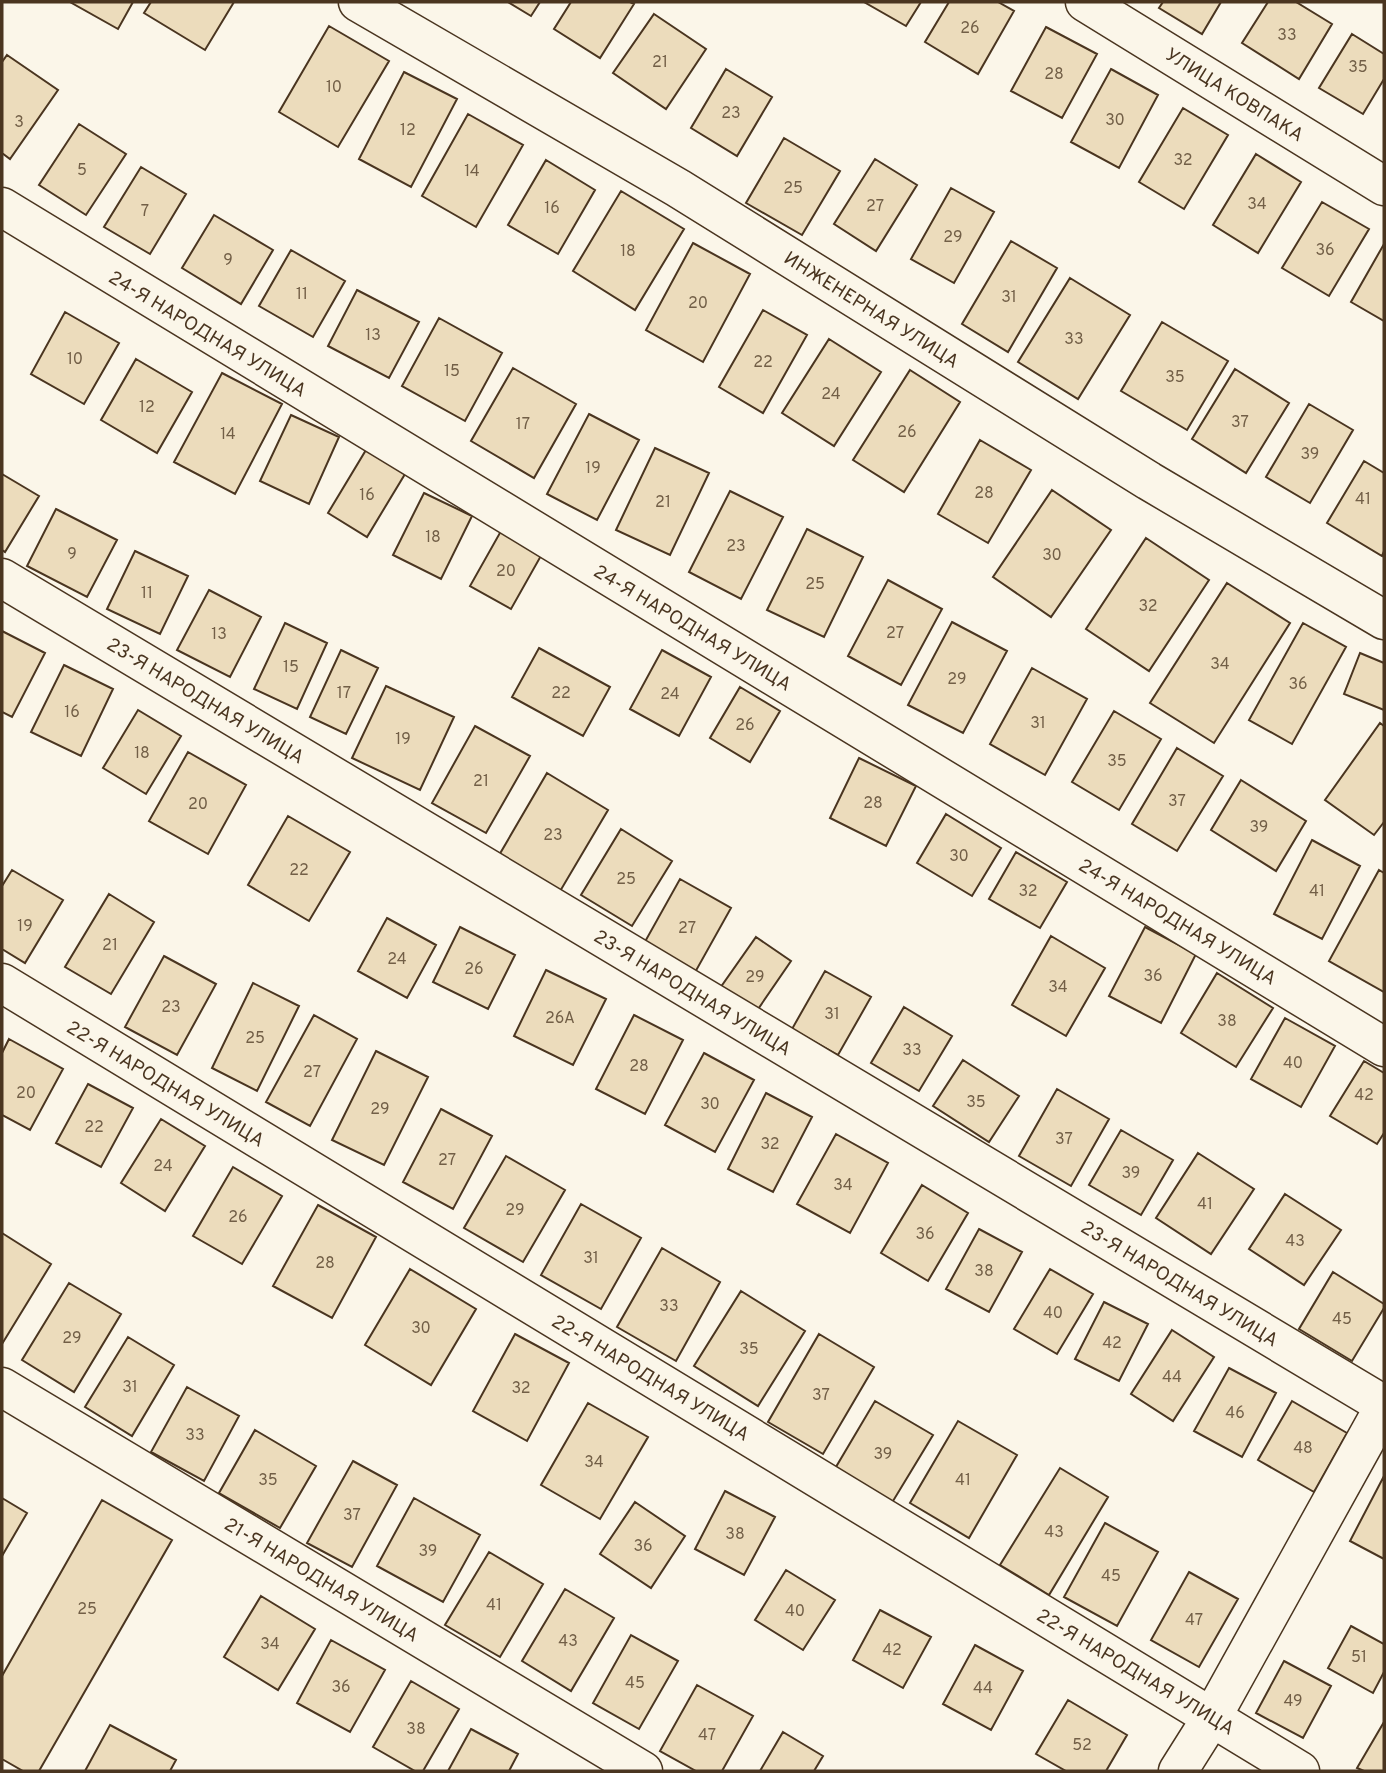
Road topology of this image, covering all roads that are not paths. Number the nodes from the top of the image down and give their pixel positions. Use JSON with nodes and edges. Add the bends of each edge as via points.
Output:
{"nodes":[{"id":1,"x":358,"y":2,"type":"edge"},
{"id":2,"x":1085,"y":2,"type":"edge"},
{"id":3,"x":1384,"y":186,"type":"edge"},
{"id":4,"x":2,"y":207,"type":"edge"},
{"id":5,"x":2,"y":578,"type":"edge"},
{"id":6,"x":1384,"y":620,"type":"edge"},
{"id":7,"x":2,"y":983,"type":"edge"},
{"id":8,"x":1384,"y":1047,"type":"edge"},
{"id":9,"x":2,"y":1387,"type":"edge"},
{"id":10,"x":1384,"y":1406,"type":"edge"},
{"id":11,"x":1212,"y":1717,"type":"junction"},
{"id":12,"x":643,"y":1771,"type":"edge"},
{"id":13,"x":1178,"y":1771,"type":"edge"},
{"id":14,"x":1300,"y":1771,"type":"edge"}],
"edges":[{"from":1,"to":6,"type":"street","name":"ИНЖЕНЕРНАЯ УЛИЦА","via":[[678,188],[1149,481]]},
{"from":2,"to":3,"type":"street","name":"УЛИЦА КОВПАКА"},
{"from":4,"to":8,"type":"street","name":"24-Я НАРОДНАЯ УЛИЦА"},
{"from":5,"to":10,"type":"street","name":"23-Я НАРОДНАЯ УЛИЦА"},
{"from":7,"to":11,"type":"street","name":"22-Я НАРОДНАЯ УЛИЦА"},
{"from":9,"to":12,"type":"street","name":"21-Я НАРОДНАЯ УЛИЦА"},
{"from":10,"to":11,"type":"street"},
{"from":11,"to":13,"type":"street"},
{"from":11,"to":14,"type":"street","name":"22-Я НАРОДНАЯ УЛИЦА"}]}
